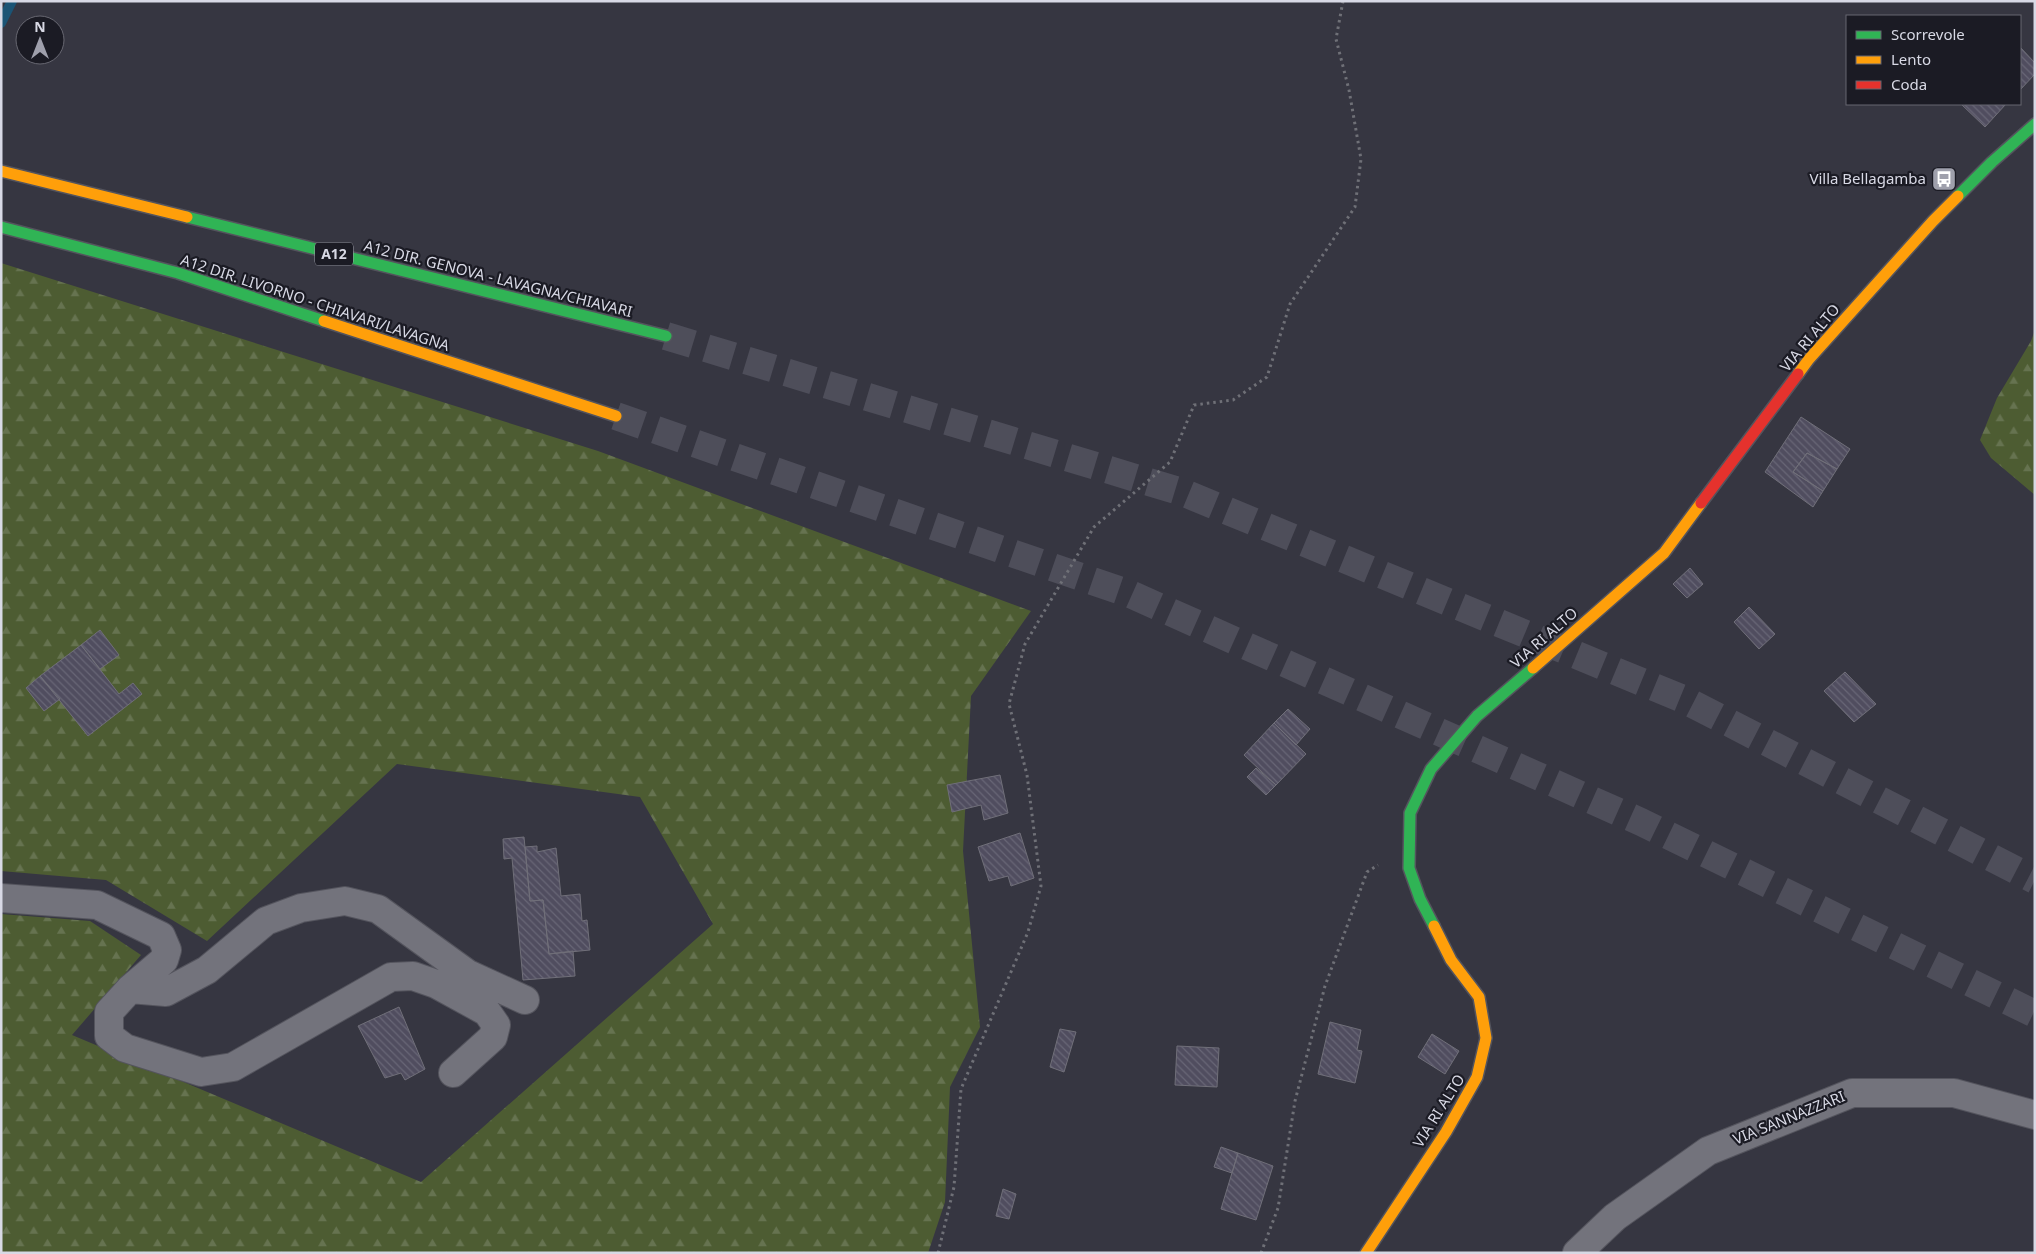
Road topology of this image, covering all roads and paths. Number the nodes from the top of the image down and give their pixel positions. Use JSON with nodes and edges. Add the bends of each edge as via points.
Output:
{"nodes":[{"id":1,"x":1343,"y":1,"type":"edge"},
{"id":2,"x":2035,"y":124,"type":"edge"},
{"id":3,"x":1,"y":171,"type":"edge"},
{"id":4,"x":1,"y":227,"type":"edge"},
{"id":5,"x":666,"y":336,"type":"tunnel mouth"},
{"id":6,"x":616,"y":416,"type":"tunnel mouth"},
{"id":7,"x":1409,"y":844,"type":"junction"},
{"id":8,"x":1,"y":898,"type":"edge"},
{"id":9,"x":130,"y":989,"type":"junction"},
{"id":10,"x":525,"y":1000,"type":"dead end"},
{"id":11,"x":453,"y":1073,"type":"dead end"},
{"id":12,"x":2035,"y":1115,"type":"edge"},
{"id":13,"x":938,"y":1253,"type":"edge"},
{"id":14,"x":1261,"y":1253,"type":"edge"},
{"id":15,"x":1366,"y":1253,"type":"edge"},
{"id":16,"x":1577,"y":1253,"type":"edge"}],
"edges":[{"from":1,"to":13,"type":"path","via":[[1336,39],[1350,90],[1362,159],[1355,207],[1290,304],[1267,378],[1233,400],[1194,405],[1170,462],[1094,527],[1025,644],[1009,704],[1028,775],[1041,886],[1028,932],[961,1089],[954,1187]]},
{"from":2,"to":7,"type":"main road","name":"VIA RI ALTO","via":[[1933,220],[1809,359],[1664,553],[1472,722],[1431,769],[1410,813]]},
{"from":3,"to":5,"type":"main road","name":"A12 DIR. GENOVA - LAVAGNA/CHIAVARI","number":"A12"},
{"from":4,"to":6,"type":"main road","name":"A12 DIR. LIVORNO - CHIAVARI/LAVAGNA","via":[[178,273]]},
{"from":7,"to":14,"type":"path","via":[[1368,872],[1325,986],[1295,1101],[1278,1208]]},
{"from":7,"to":15,"type":"main road","name":"VIA RI ALTO","via":[[1409,868],[1420,899],[1451,960],[1479,997],[1486,1038],[1477,1077],[1446,1132]]},
{"from":8,"to":9,"type":"street","via":[[97,904],[161,936],[167,950],[164,960]]},
{"from":9,"to":10,"type":"street","via":[[166,992],[207,970],[266,921],[301,908],[345,901],[378,909],[468,974]]},
{"from":9,"to":11,"type":"street","via":[[110,1012],[109,1036],[125,1048],[200,1072],[233,1067],[391,977],[413,976],[436,984],[487,1012],[496,1025],[493,1037]]},
{"from":12,"to":16,"type":"street","name":"VIA SANNAZZARI","via":[[1954,1093],[1852,1093],[1708,1151],[1615,1217]]}]}
